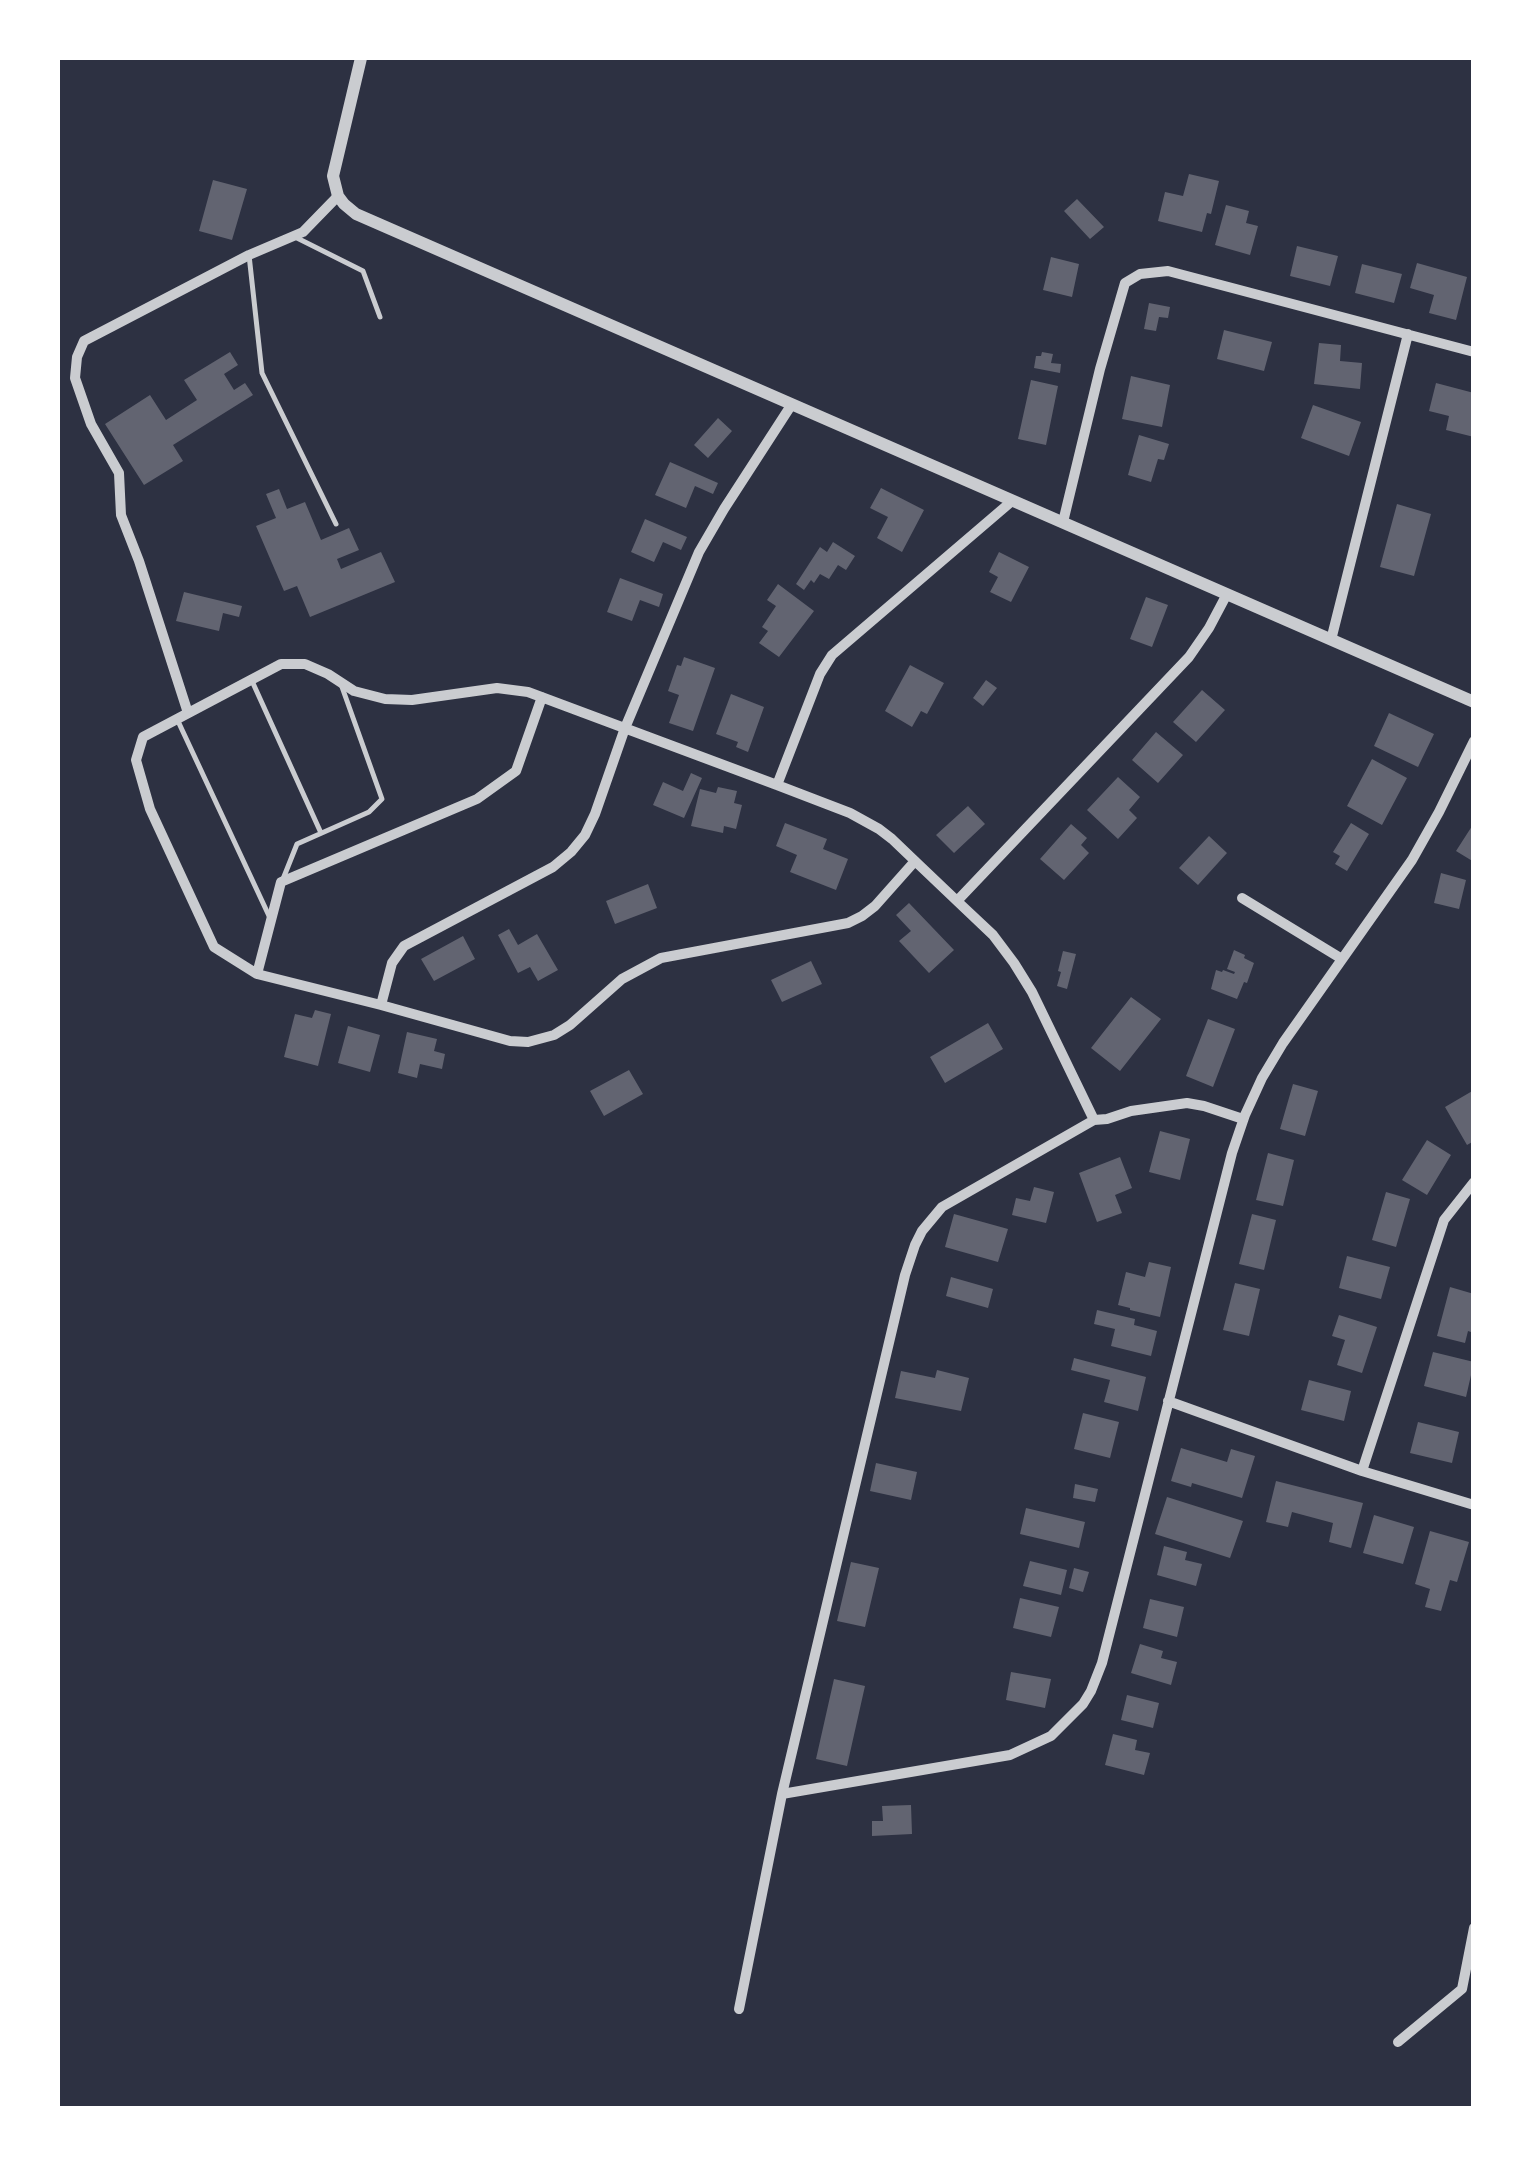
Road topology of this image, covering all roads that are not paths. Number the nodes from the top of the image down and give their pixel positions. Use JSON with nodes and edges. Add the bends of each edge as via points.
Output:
{"nodes":[{"id":1,"x":361,"y":58,"type":"edge"},
{"id":2,"x":338,"y":196,"type":"junction"},
{"id":3,"x":292,"y":236,"type":"junction"},
{"id":4,"x":249,"y":255,"type":"junction"},
{"id":5,"x":380,"y":317,"type":"dead end"},
{"id":6,"x":1408,"y":334,"type":"junction"},
{"id":7,"x":1474,"y":352,"type":"edge"},
{"id":8,"x":792,"y":404,"type":"junction"},
{"id":9,"x":1012,"y":500,"type":"junction"},
{"id":10,"x":1063,"y":522,"type":"junction"},
{"id":11,"x":336,"y":524,"type":"dead end"},
{"id":12,"x":1227,"y":594,"type":"junction"},
{"id":13,"x":1331,"y":640,"type":"junction"},
{"id":14,"x":251,"y":680,"type":"junction"},
{"id":15,"x":340,"y":682,"type":"junction"},
{"id":16,"x":542,"y":697,"type":"junction"},
{"id":17,"x":1474,"y":702,"type":"edge"},
{"id":18,"x":182,"y":716,"type":"junction"},
{"id":19,"x":626,"y":728,"type":"junction"},
{"id":20,"x":1474,"y":741,"type":"edge"},
{"id":21,"x":777,"y":785,"type":"junction"},
{"id":22,"x":321,"y":833,"type":"junction"},
{"id":23,"x":915,"y":861,"type":"junction"},
{"id":24,"x":282,"y":882,"type":"junction"},
{"id":25,"x":1242,"y":898,"type":"dead end"},
{"id":26,"x":957,"y":902,"type":"junction"},
{"id":27,"x":271,"y":920,"type":"junction"},
{"id":28,"x":1342,"y":959,"type":"junction"},
{"id":29,"x":257,"y":974,"type":"junction"},
{"id":30,"x":380,"y":1005,"type":"junction"},
{"id":31,"x":1243,"y":1119,"type":"junction"},
{"id":32,"x":1094,"y":1120,"type":"junction"},
{"id":33,"x":1474,"y":1182,"type":"edge"},
{"id":34,"x":1168,"y":1401,"type":"junction"},
{"id":35,"x":1362,"y":1471,"type":"junction"},
{"id":36,"x":1474,"y":1505,"type":"edge"},
{"id":37,"x":782,"y":1794,"type":"junction"},
{"id":38,"x":1474,"y":1928,"type":"edge"},
{"id":39,"x":738,"y":2008,"type":"dead end"},
{"id":40,"x":1398,"y":2042,"type":"dead end"}],
"edges":[{"from":1,"to":2,"type":"street","via":[[334,170]]},
{"from":2,"to":3,"type":"street"},
{"from":2,"to":8,"type":"street","via":[[356,214]]},
{"from":3,"to":4,"type":"street"},
{"from":3,"to":5,"type":"lane","via":[[363,271]]},
{"from":4,"to":11,"type":"lane","via":[[262,373]]},
{"from":4,"to":18,"type":"street","via":[[84,341],[78,357],[75,378],[119,473],[121,514]]},
{"from":6,"to":7,"type":"street"},
{"from":6,"to":10,"type":"street","via":[[1168,271],[1140,274],[1125,284]]},
{"from":6,"to":13,"type":"street"},
{"from":8,"to":9,"type":"street"},
{"from":8,"to":19,"type":"street","via":[[699,552]]},
{"from":9,"to":10,"type":"street"},
{"from":9,"to":21,"type":"street","via":[[832,655]]},
{"from":10,"to":12,"type":"street"},
{"from":12,"to":13,"type":"street"},
{"from":12,"to":26,"type":"street","via":[[1188,658]]},
{"from":13,"to":17,"type":"street"},
{"from":14,"to":15,"type":"street","via":[[280,664],[305,664]]},
{"from":14,"to":18,"type":"street"},
{"from":14,"to":22,"type":"lane"},
{"from":15,"to":16,"type":"street","via":[[385,699],[497,688]]},
{"from":15,"to":22,"type":"lane","via":[[382,799],[369,812]]},
{"from":16,"to":19,"type":"street"},
{"from":16,"to":24,"type":"street","via":[[516,771],[477,799]]},
{"from":18,"to":27,"type":"lane"},
{"from":18,"to":29,"type":"street","via":[[143,736],[136,760],[150,809],[214,947]]},
{"from":19,"to":21,"type":"street"},
{"from":19,"to":30,"type":"street","via":[[590,825],[571,852],[404,946]]},
{"from":20,"to":28,"type":"street","via":[[1412,860]]},
{"from":21,"to":23,"type":"street","via":[[865,820]]},
{"from":22,"to":24,"type":"lane","via":[[297,844]]},
{"from":23,"to":26,"type":"street"},
{"from":23,"to":30,"type":"street","via":[[855,920],[661,958],[634,970],[546,1038],[510,1041]]},
{"from":24,"to":27,"type":"street"},
{"from":25,"to":28,"type":"street"},
{"from":26,"to":32,"type":"street","via":[[1014,963]]},
{"from":27,"to":29,"type":"street"},
{"from":28,"to":31,"type":"street","via":[[1283,1043]]},
{"from":29,"to":30,"type":"street"},
{"from":31,"to":32,"type":"street","via":[[1179,1103]]},
{"from":31,"to":34,"type":"street"},
{"from":32,"to":37,"type":"street","via":[[942,1207],[914,1245]]},
{"from":33,"to":35,"type":"street","via":[[1444,1220]]},
{"from":34,"to":35,"type":"street"},
{"from":34,"to":37,"type":"street","via":[[1097,1677],[1063,1726],[1010,1755]]},
{"from":35,"to":36,"type":"street"},
{"from":37,"to":39,"type":"street"},
{"from":38,"to":40,"type":"street","via":[[1462,1989]]}]}
